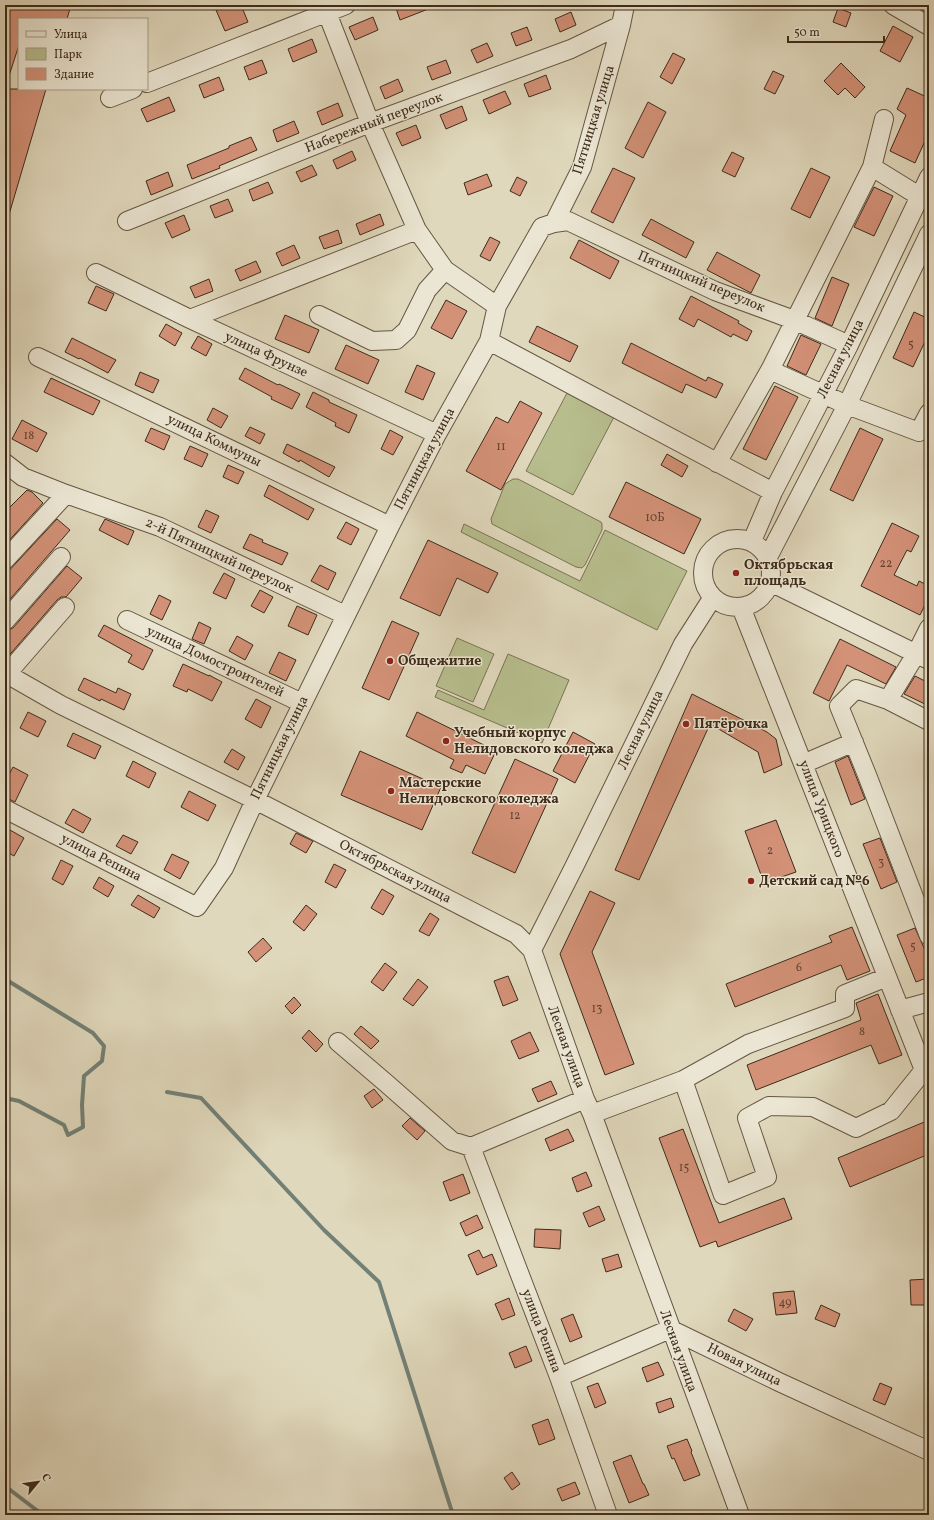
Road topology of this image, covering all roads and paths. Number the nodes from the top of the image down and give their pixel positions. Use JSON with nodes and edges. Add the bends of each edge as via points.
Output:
{"nodes":[{"id":1,"x":346,"y":5,"type":"edge"},
{"id":2,"x":625,"y":5,"type":"edge"},
{"id":3,"x":893,"y":5,"type":"edge"},
{"id":4,"x":325,"y":9,"type":"edge"},
{"id":5,"x":621,"y":25,"type":"junction"},
{"id":6,"x":929,"y":26,"type":"edge"},
{"id":7,"x":148,"y":83,"type":"edge"},
{"id":8,"x":130,"y":90,"type":"edge"},
{"id":9,"x":110,"y":98,"type":"dead end"},
{"id":10,"x":884,"y":119,"type":"dead end"},
{"id":11,"x":370,"y":123,"type":"junction"},
{"id":12,"x":872,"y":168,"type":"junction"},
{"id":13,"x":929,"y":177,"type":"edge"},
{"id":14,"x":919,"y":196,"type":"junction"},
{"id":15,"x":127,"y":221,"type":"dead end"},
{"id":16,"x":554,"y":223,"type":"junction"},
{"id":17,"x":417,"y":230,"type":"junction"},
{"id":18,"x":929,"y":234,"type":"edge"},
{"id":19,"x":445,"y":270,"type":"junction"},
{"id":20,"x":96,"y":273,"type":"dead end"},
{"id":21,"x":497,"y":306,"type":"junction"},
{"id":22,"x":319,"y":315,"type":"dead end"},
{"id":23,"x":190,"y":319,"type":"junction"},
{"id":24,"x":794,"y":320,"type":"junction"},
{"id":25,"x":489,"y":341,"type":"junction"},
{"id":26,"x":849,"y":345,"type":"junction"},
{"id":27,"x":38,"y":357,"type":"dead end"},
{"id":28,"x":770,"y":370,"type":"junction"},
{"id":29,"x":823,"y":394,"type":"junction"},
{"id":30,"x":847,"y":405,"type":"junction"},
{"id":31,"x":929,"y":413,"type":"edge"},
{"id":32,"x":437,"y":434,"type":"junction"},
{"id":33,"x":5,"y":463,"type":"edge"},
{"id":34,"x":717,"y":463,"type":"junction"},
{"id":35,"x":773,"y":492,"type":"junction"},
{"id":36,"x":66,"y":494,"type":"junction"},
{"id":37,"x":390,"y":526,"type":"junction"},
{"id":38,"x":752,"y":541,"type":"junction"},
{"id":39,"x":61,"y":557,"type":"dead end"},
{"id":40,"x":768,"y":557,"type":"junction"},
{"id":41,"x":5,"y":560,"type":"edge"},
{"id":42,"x":770,"y":582,"type":"junction"},
{"id":43,"x":713,"y":597,"type":"junction"},
{"id":44,"x":65,"y":607,"type":"dead end"},
{"id":45,"x":741,"y":607,"type":"junction"},
{"id":46,"x":345,"y":615,"type":"junction"},
{"id":47,"x":127,"y":620,"type":"dead end"},
{"id":48,"x":5,"y":621,"type":"edge"},
{"id":49,"x":929,"y":628,"type":"edge"},
{"id":50,"x":922,"y":657,"type":"edge"},
{"id":51,"x":6,"y":674,"type":"edge"},
{"id":52,"x":888,"y":700,"type":"junction"},
{"id":53,"x":302,"y":704,"type":"junction"},
{"id":54,"x":929,"y":721,"type":"edge"},
{"id":55,"x":854,"y":742,"type":"junction"},
{"id":56,"x":803,"y":764,"type":"junction"},
{"id":57,"x":255,"y":800,"type":"junction"},
{"id":58,"x":5,"y":809,"type":"edge"},
{"id":59,"x":197,"y":906,"type":"joint"},
{"id":60,"x":929,"y":936,"type":"edge"},
{"id":61,"x":532,"y":950,"type":"junction"},
{"id":62,"x":887,"y":977,"type":"junction"},
{"id":63,"x":929,"y":1002,"type":"edge"},
{"id":64,"x":900,"y":1010,"type":"junction"},
{"id":65,"x":338,"y":1042,"type":"dead end"},
{"id":66,"x":926,"y":1074,"type":"edge"},
{"id":67,"x":683,"y":1080,"type":"junction"},
{"id":68,"x":588,"y":1107,"type":"junction"},
{"id":69,"x":471,"y":1147,"type":"junction"},
{"id":70,"x":670,"y":1330,"type":"junction"},
{"id":71,"x":559,"y":1378,"type":"junction"},
{"id":72,"x":929,"y":1451,"type":"edge"},
{"id":73,"x":608,"y":1515,"type":"edge"},
{"id":74,"x":740,"y":1515,"type":"edge"}],
"edges":[{"from":1,"to":4,"type":"street"},
{"from":2,"to":5,"type":"street","name":"Пятницкая улица"},
{"from":3,"to":6,"type":"street"},
{"from":4,"to":7,"type":"street"},
{"from":4,"to":11,"type":"street"},
{"from":5,"to":11,"type":"street","name":"Набережный переулок","via":[[571,49]]},
{"from":5,"to":16,"type":"street","name":"Пятницкая улица","via":[[582,168]]},
{"from":8,"to":9,"type":"street"},
{"from":10,"to":12,"type":"street"},
{"from":11,"to":15,"type":"street","name":"Набережный переулок"},
{"from":11,"to":17,"type":"street"},
{"from":12,"to":14,"type":"street"},
{"from":12,"to":24,"type":"street"},
{"from":13,"to":14,"type":"street","name":"Лесная улица"},
{"from":14,"to":26,"type":"street","name":"Лесная улица"},
{"from":16,"to":21,"type":"street","name":"Пятницкая улица","via":[[542,227]]},
{"from":16,"to":24,"type":"street","name":"Пятницкий переулок","via":[[568,221],[715,291]]},
{"from":17,"to":19,"type":"street"},
{"from":17,"to":23,"type":"street"},
{"from":18,"to":30,"type":"street","name":"Лесная улица"},
{"from":19,"to":21,"type":"street"},
{"from":19,"to":22,"type":"street","via":[[427,290],[406,330],[396,340],[372,341]]},
{"from":20,"to":23,"type":"street","name":"улица Фрунзе"},
{"from":21,"to":25,"type":"street","name":"Пятницкая улица"},
{"from":23,"to":32,"type":"street","name":"улица Фрунзе"},
{"from":24,"to":26,"type":"street","name":"Пятницкий переулок"},
{"from":24,"to":28,"type":"street"},
{"from":25,"to":32,"type":"street","name":"Пятницкая улица"},
{"from":25,"to":34,"type":"street"},
{"from":26,"to":29,"type":"street","name":"Лесная улица"},
{"from":27,"to":37,"type":"street","name":"улица Коммуны"},
{"from":28,"to":29,"type":"street"},
{"from":28,"to":34,"type":"street"},
{"from":29,"to":30,"type":"street"},
{"from":29,"to":35,"type":"street","name":"Лесная улица"},
{"from":30,"to":31,"type":"street","via":[[919,432]]},
{"from":30,"to":40,"type":"street","name":"Лесная улица"},
{"from":32,"to":37,"type":"street","name":"Пятницкая улица"},
{"from":33,"to":36,"type":"street","name":"2-й Пятницкий переулок","via":[[23,477]]},
{"from":34,"to":35,"type":"street"},
{"from":35,"to":38,"type":"street","name":"Лесная улица"},
{"from":36,"to":41,"type":"street"},
{"from":36,"to":46,"type":"street","name":"2-й Пятницкий переулок","via":[[160,527]]},
{"from":37,"to":46,"type":"street","name":"Пятницкая улица"},
{"from":38,"to":40,"type":"street"},
{"from":38,"to":43,"type":"street","via":[[729,539],[718,544],[710,552],[704,562],[703,573],[705,585]]},
{"from":39,"to":48,"type":"street"},
{"from":40,"to":42,"type":"street","via":[[772,568]]},
{"from":42,"to":45,"type":"street","via":[[761,598]]},
{"from":42,"to":50,"type":"street"},
{"from":43,"to":45,"type":"street","via":[[719,603],[730,607]]},
{"from":43,"to":61,"type":"street","name":"Лесная улица","via":[[683,644]]},
{"from":44,"to":51,"type":"street"},
{"from":45,"to":56,"type":"street","name":"улица Урицкого"},
{"from":46,"to":53,"type":"street","name":"Пятницкая улица"},
{"from":47,"to":53,"type":"street","name":"улица Домостроителей"},
{"from":49,"to":50,"type":"street"},
{"from":50,"to":52,"type":"street"},
{"from":51,"to":57,"type":"street","name":"Октябрьская улица","via":[[61,705]]},
{"from":52,"to":54,"type":"street"},
{"from":52,"to":55,"type":"street","via":[[856,689],[839,706]]},
{"from":53,"to":57,"type":"street","name":"Пятницкая улица"},
{"from":55,"to":56,"type":"street"},
{"from":55,"to":60,"type":"street"},
{"from":56,"to":62,"type":"street","name":"улица Урицкого"},
{"from":57,"to":59,"type":"street","name":"Пятницкая улица","via":[[224,868]]},
{"from":57,"to":61,"type":"street","name":"Октябрьская улица","via":[[516,934]]},
{"from":58,"to":59,"type":"street","name":"улица Репина"},
{"from":61,"to":68,"type":"street","name":"Лесная улица"},
{"from":62,"to":64,"type":"street","name":"улица Урицкого"},
{"from":62,"to":67,"type":"street","via":[[845,994],[845,1008],[748,1044]]},
{"from":63,"to":64,"type":"street"},
{"from":64,"to":66,"type":"street","name":"улица Урицкого"},
{"from":65,"to":69,"type":"street","via":[[452,1141]]},
{"from":66,"to":67,"type":"street","via":[[891,1111],[856,1128],[813,1107],[769,1106],[747,1118],[767,1176],[723,1195]]},
{"from":67,"to":68,"type":"street"},
{"from":68,"to":69,"type":"street"},
{"from":68,"to":70,"type":"street","name":"Лесная улица"},
{"from":69,"to":71,"type":"street","name":"улица Репина"},
{"from":70,"to":71,"type":"street"},
{"from":70,"to":72,"type":"street","name":"Новая улица"},
{"from":70,"to":74,"type":"street","name":"Лесная улица"},
{"from":71,"to":73,"type":"street","name":"улица Репина"}]}
